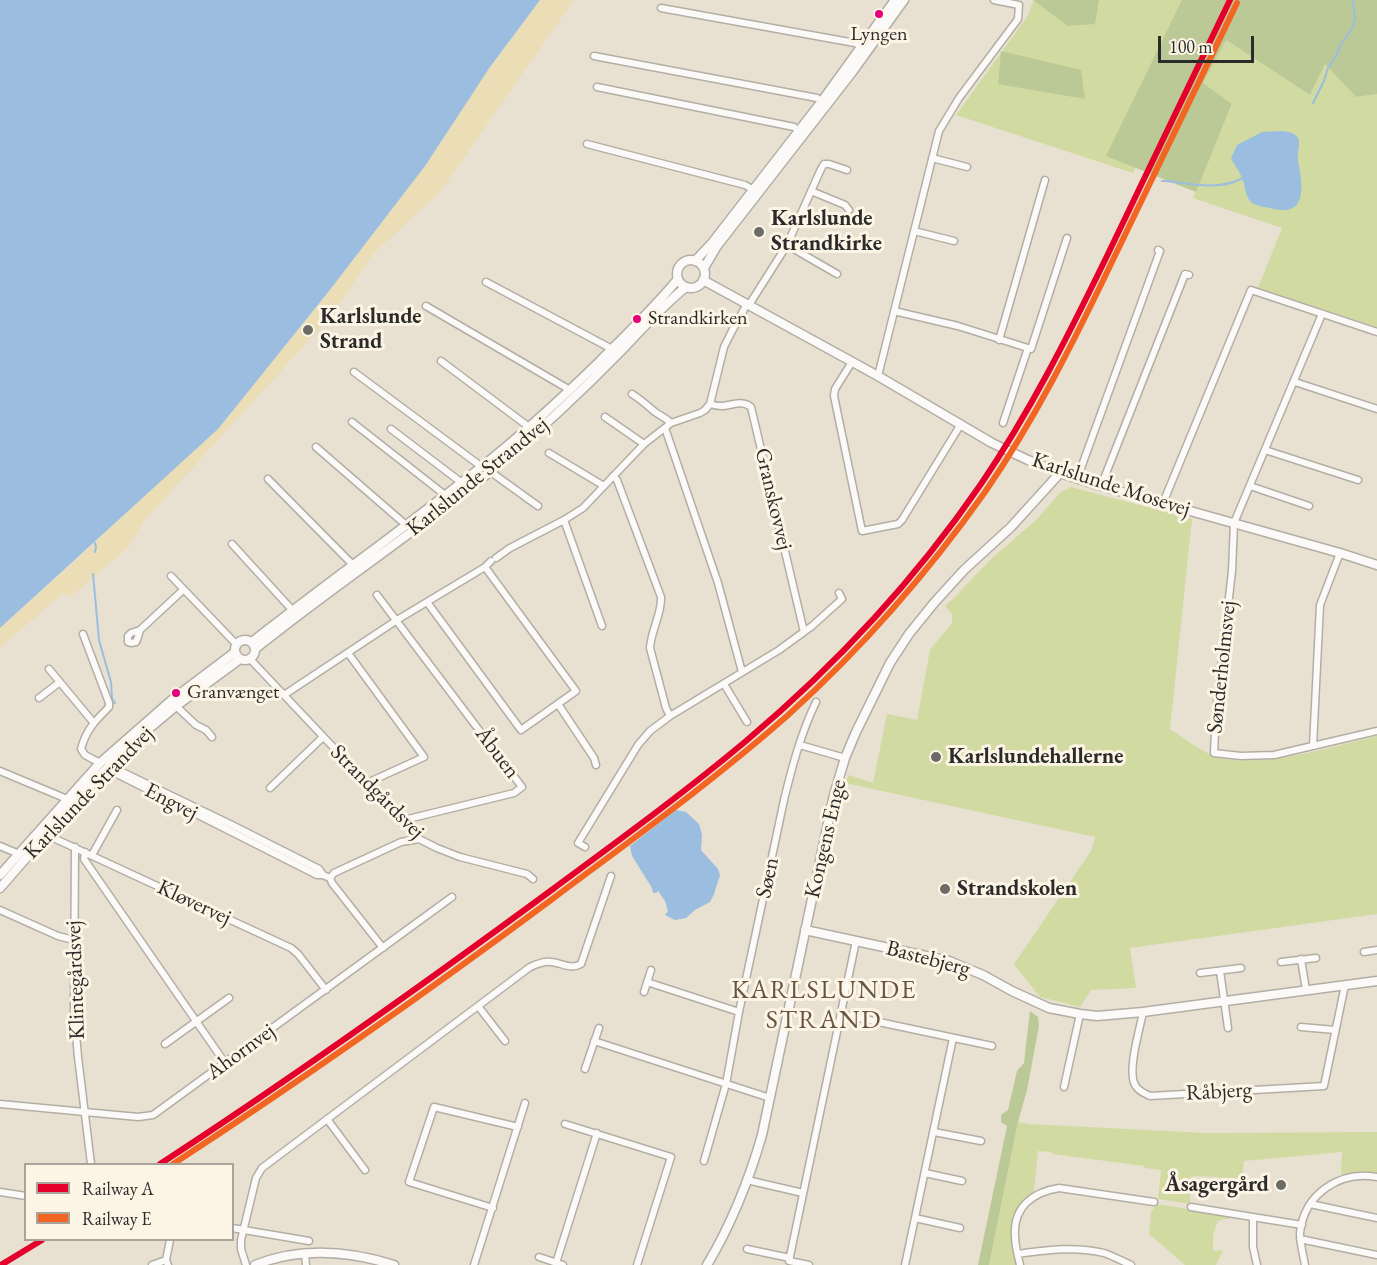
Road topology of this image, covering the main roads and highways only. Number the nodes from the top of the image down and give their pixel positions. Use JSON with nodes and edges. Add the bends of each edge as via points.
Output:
{"nodes":[{"id":1,"x":895,"y":0,"type":"edge"},
{"id":2,"x":904,"y":0,"type":"edge"},
{"id":3,"x":695,"y":261,"type":"junction"},
{"id":4,"x":704,"y":268,"type":"junction"},
{"id":5,"x":678,"y":279,"type":"junction"},
{"id":6,"x":703,"y":280,"type":"junction"},
{"id":7,"x":686,"y":287,"type":"junction"},
{"id":8,"x":486,"y":469,"type":"junction"},
{"id":9,"x":1060,"y":473,"type":"junction"},
{"id":10,"x":1377,"y":565,"type":"edge"},
{"id":11,"x":295,"y":613,"type":"junction"},
{"id":12,"x":253,"y":645,"type":"junction"},
{"id":13,"x":237,"y":652,"type":"junction"},
{"id":14,"x":104,"y":765,"type":"junction"},
{"id":15,"x":0,"y":874,"type":"edge"},
{"id":16,"x":0,"y":888,"type":"edge"},
{"id":17,"x":805,"y":930,"type":"junction"},
{"id":18,"x":1377,"y":981,"type":"edge"},
{"id":19,"x":255,"y":1265,"type":"edge"},
{"id":20,"x":394,"y":1265,"type":"edge"},
{"id":21,"x":706,"y":1265,"type":"edge"}],
"edges":[{"from":1,"to":3,"type":"main road","via":[[822,101]]},
{"from":2,"to":4,"type":"main road"},
{"from":3,"to":4,"type":"main road"},
{"from":3,"to":5,"type":"main road","via":[[681,263]]},
{"from":4,"to":6,"type":"main road"},
{"from":5,"to":7,"type":"main road"},
{"from":5,"to":8,"type":"main road","name":"Karlslunde Strandvej","via":[[612,349]]},
{"from":6,"to":7,"type":"main road","via":[[694,288]]},
{"from":6,"to":9,"type":"main road","name":"Karlslunde Mosevej","via":[[1011,452]]},
{"from":7,"to":8,"type":"main road","name":"Karlslunde Strandvej","via":[[577,394]]},
{"from":8,"to":11,"type":"main road","name":"Karlslunde Strandvej","via":[[357,572]]},
{"from":8,"to":11,"type":"main road","name":"Karlslunde Strandvej","via":[[445,495]]},
{"from":9,"to":10,"type":"main road","name":"Karlslunde Mosevej"},
{"from":9,"to":17,"type":"main road","name":"Kongens Enge","via":[[934,603],[890,663],[845,758]]},
{"from":11,"to":12,"type":"main road","name":"Karlslunde Strandvej"},
{"from":12,"to":13,"type":"main road","via":[[238,641]]},
{"from":12,"to":13,"type":"main road","via":[[254,655],[250,659]]},
{"from":13,"to":14,"type":"main road","name":"Karlslunde Strandvej"},
{"from":13,"to":14,"type":"main road","name":"Karlslunde Strandvej","via":[[143,724]]},
{"from":14,"to":15,"type":"main road","name":"Karlslunde Strandvej","via":[[67,799]]},
{"from":14,"to":16,"type":"main road","name":"Karlslunde Strandvej"},
{"from":17,"to":18,"type":"main road","name":"Bastebjerg","via":[[950,961],[1049,1008],[1080,1014],[1143,1012]]},
{"from":17,"to":21,"type":"main road","name":"Kongens Enge","via":[[755,1159],[735,1210]]},
{"from":19,"to":20,"type":"main road","via":[[285,1256],[322,1252],[353,1254]]}]}
